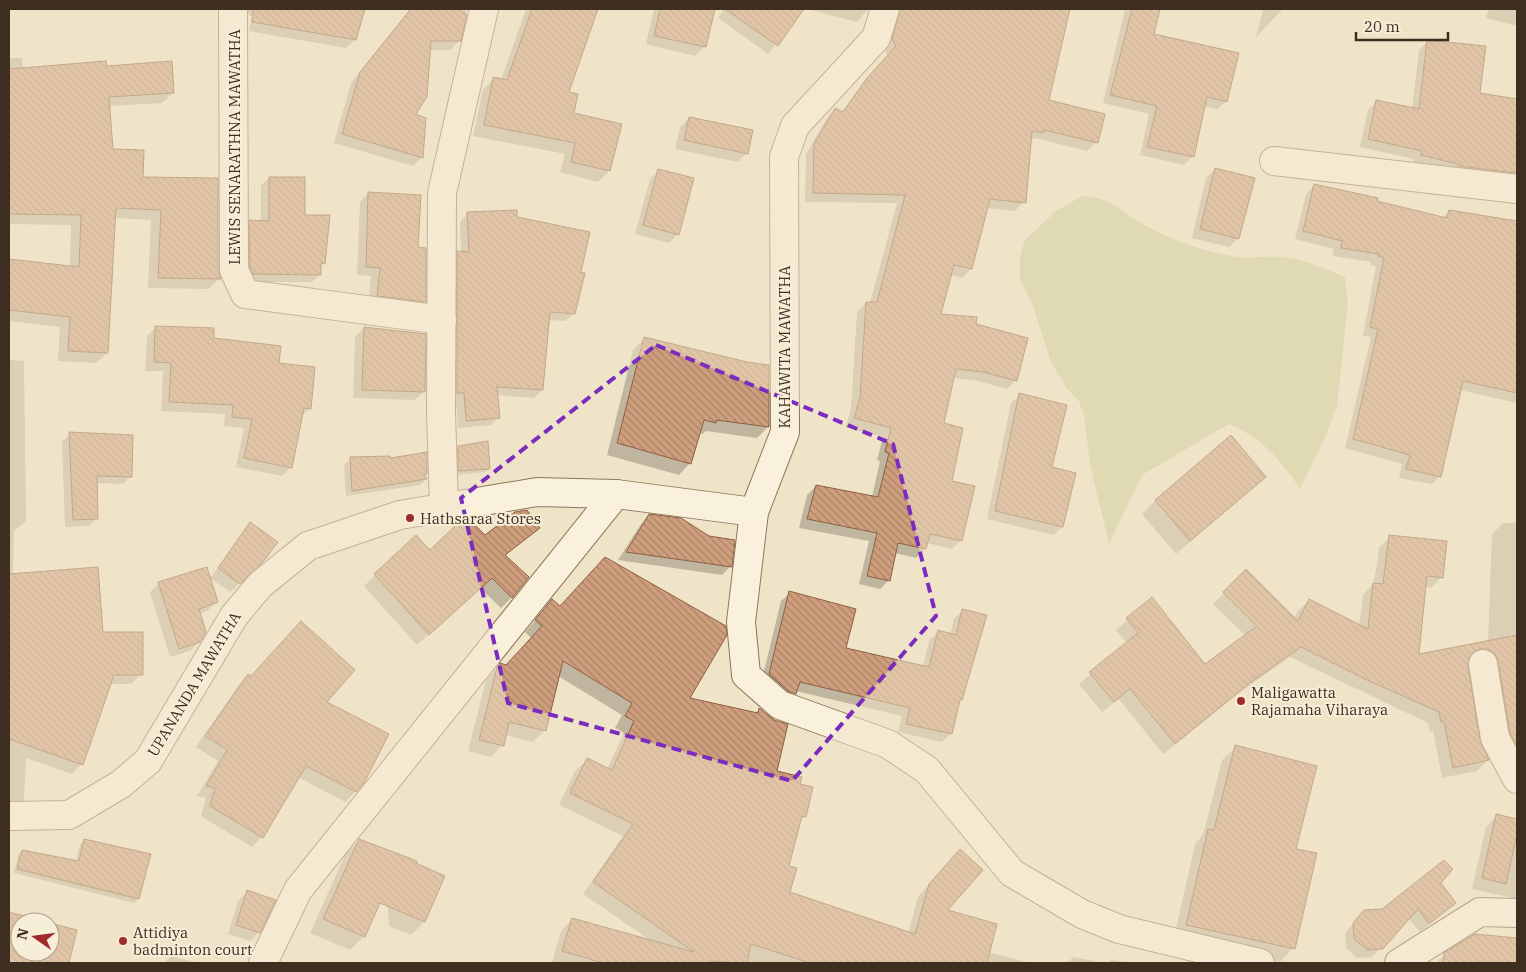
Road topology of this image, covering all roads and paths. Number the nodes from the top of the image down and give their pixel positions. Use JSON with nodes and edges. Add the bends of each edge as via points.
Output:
{"nodes":[{"id":1,"x":233,"y":9,"type":"edge"},
{"id":2,"x":484,"y":9,"type":"edge"},
{"id":3,"x":885,"y":9,"type":"edge"},
{"id":4,"x":1274,"y":161,"type":"dead end"},
{"id":5,"x":1517,"y":189,"type":"edge"},
{"id":6,"x":442,"y":320,"type":"junction"},
{"id":7,"x":616,"y":494,"type":"junction"},
{"id":8,"x":444,"y":507,"type":"junction"},
{"id":9,"x":754,"y":512,"type":"junction"},
{"id":10,"x":1482,"y":664,"type":"dead end"},
{"id":11,"x":1517,"y":779,"type":"edge"},
{"id":12,"x":9,"y":816,"type":"edge"},
{"id":13,"x":1517,"y":913,"type":"edge"},
{"id":14,"x":263,"y":963,"type":"edge"},
{"id":15,"x":1260,"y":963,"type":"edge"},
{"id":16,"x":1399,"y":963,"type":"edge"}],
"edges":[{"from":1,"to":6,"type":"street","name":"LEWIS SENARATHNA MAWATHA","via":[[234,270],[245,294]]},
{"from":2,"to":6,"type":"street","via":[[442,193]]},
{"from":3,"to":9,"type":"street","name":"KAHAWITA MAWATHA","via":[[876,38],[796,126],[784,157],[785,432]]},
{"from":4,"to":5,"type":"street"},
{"from":6,"to":8,"type":"street"},
{"from":7,"to":8,"type":"street","name":"UPANANDA MAWATHA","via":[[537,492]]},
{"from":7,"to":9,"type":"street","name":"UPANANDA MAWATHA"},
{"from":7,"to":14,"type":"street","via":[[298,890]]},
{"from":8,"to":12,"type":"street","name":"UPANANDA MAWATHA","via":[[400,515],[308,546],[260,585],[234,616],[148,760],[121,784],[68,815]]},
{"from":9,"to":15,"type":"street","name":"KAHAWITA MAWATHA","via":[[741,622],[746,675],[780,705],[888,744],[927,770],[1012,873],[1082,914],[1119,929]]},
{"from":10,"to":11,"type":"street","via":[[1495,738]]},
{"from":13,"to":16,"type":"street","via":[[1480,912]]}]}
